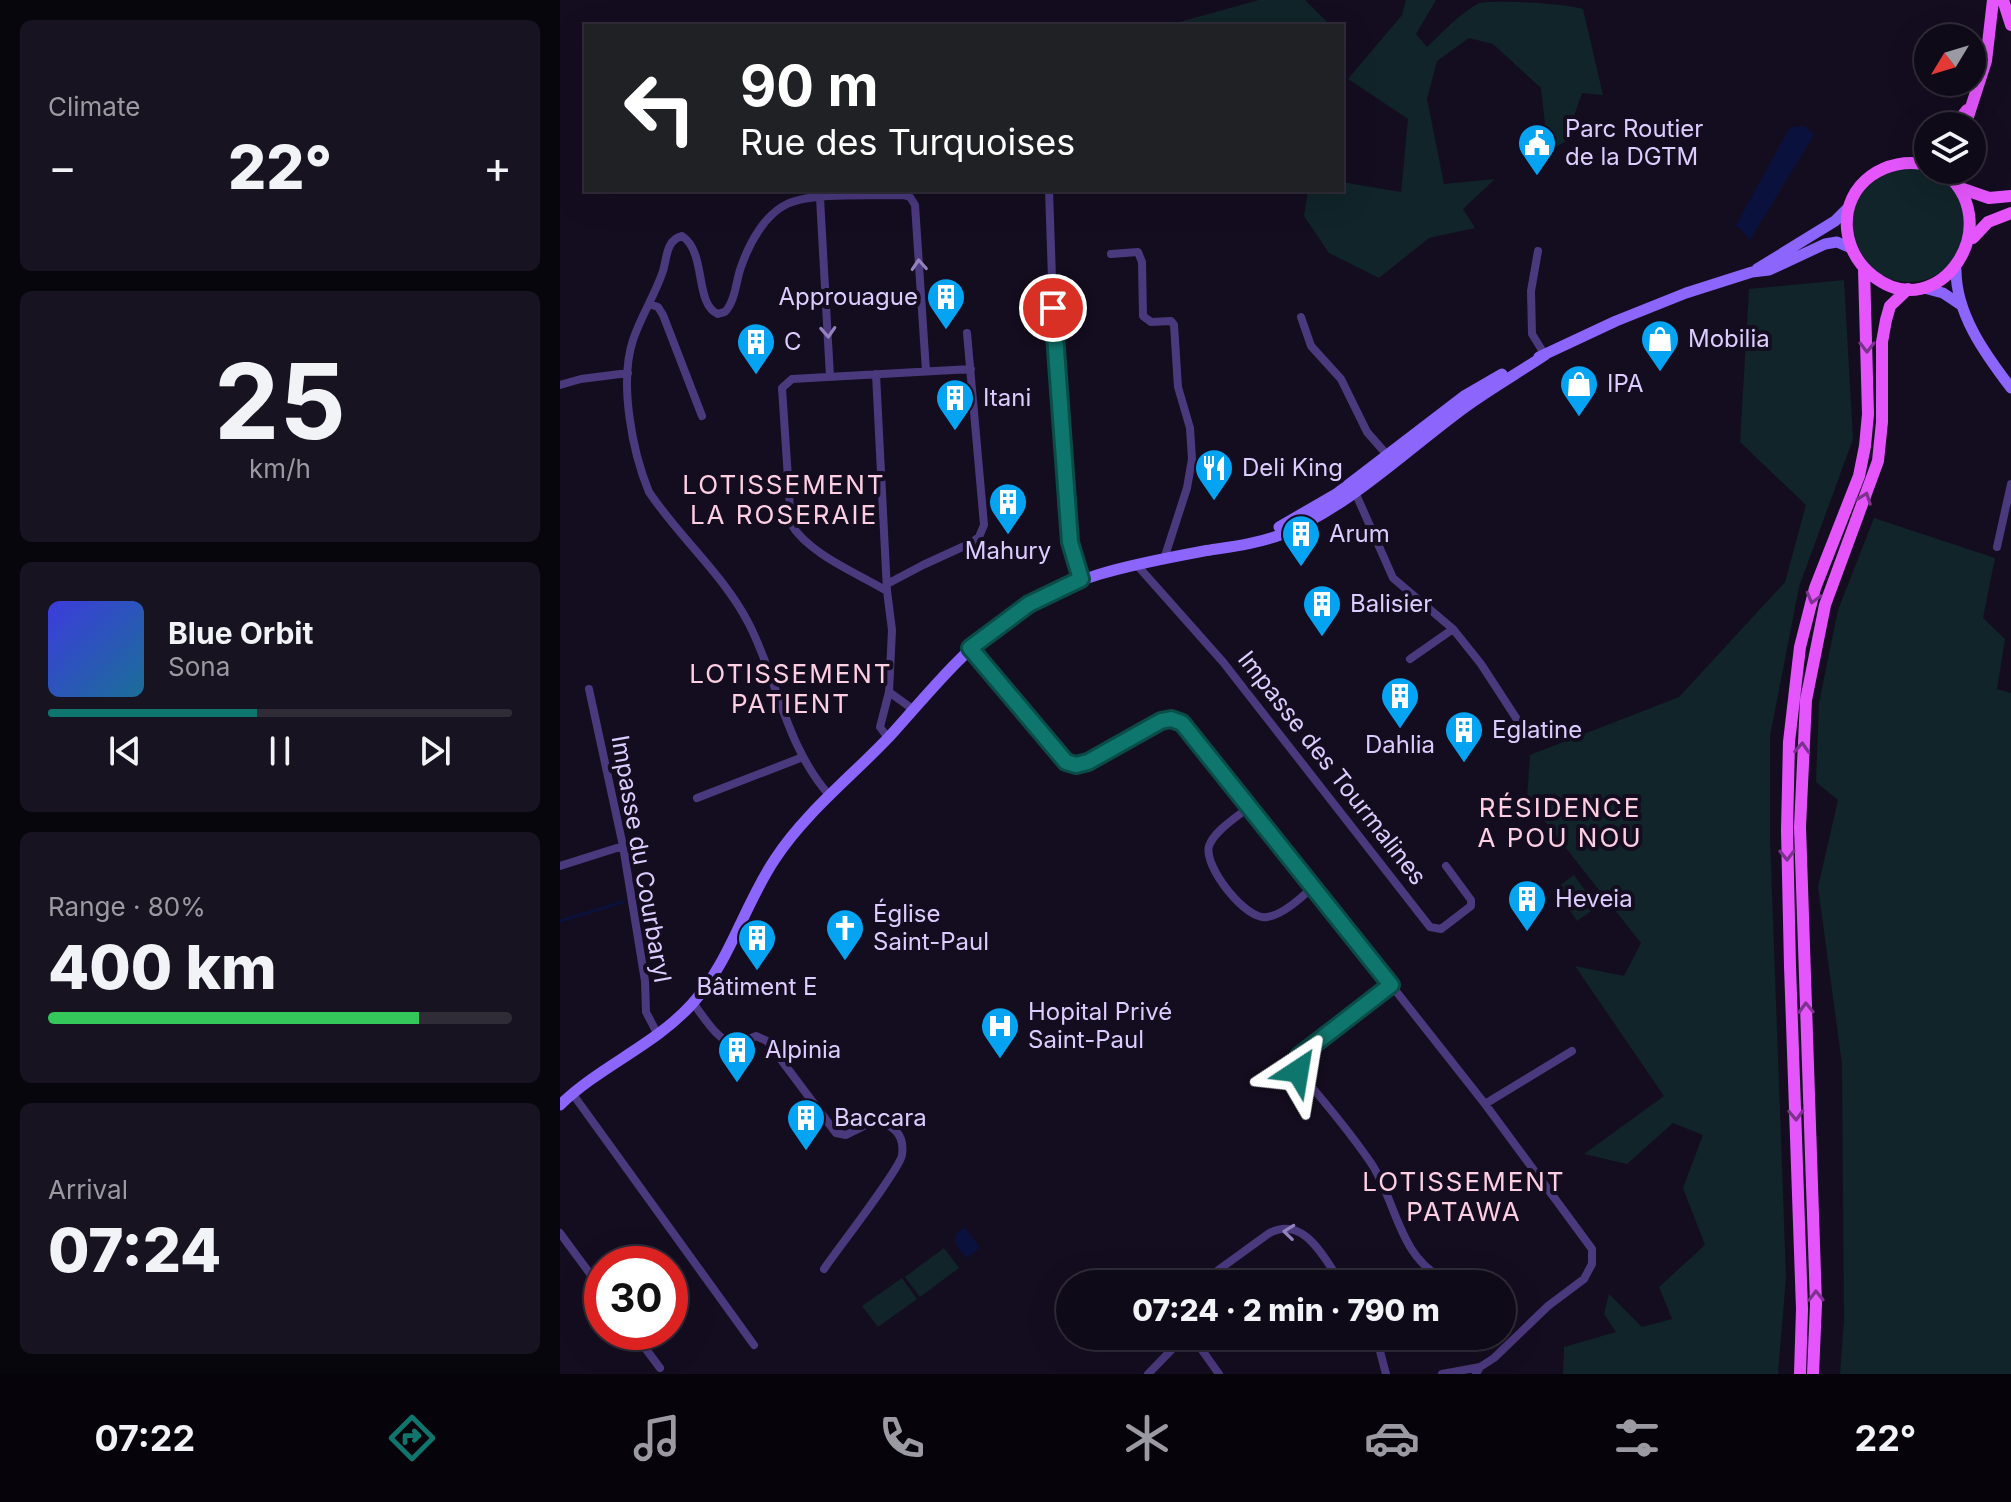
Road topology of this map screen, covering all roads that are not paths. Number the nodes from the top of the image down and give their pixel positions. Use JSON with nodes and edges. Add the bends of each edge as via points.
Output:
{"nodes":[{"id":1,"x":1993,"y":0,"type":"edge"},
{"id":2,"x":2003,"y":0,"type":"edge"},
{"id":3,"x":2011,"y":25,"type":"edge"},
{"id":4,"x":1975,"y":101,"type":"junction"},
{"id":5,"x":1966,"y":112,"type":"edge"},
{"id":6,"x":1971,"y":112,"type":"edge"},
{"id":7,"x":1914,"y":161,"type":"edge"},
{"id":8,"x":1960,"y":184,"type":"edge"},
{"id":9,"x":1963,"y":189,"type":"junction"},
{"id":10,"x":1049,"y":192,"type":"edge"},
{"id":11,"x":2011,"y":196,"type":"edge"},
{"id":12,"x":820,"y":198,"type":"junction"},
{"id":13,"x":1849,"y":207,"type":"junction"},
{"id":14,"x":2011,"y":213,"type":"edge"},
{"id":15,"x":1973,"y":238,"type":"junction"},
{"id":16,"x":1851,"y":248,"type":"junction"},
{"id":17,"x":1538,"y":251,"type":"dead end"},
{"id":18,"x":1111,"y":254,"type":"dead end"},
{"id":19,"x":1864,"y":269,"type":"junction"},
{"id":20,"x":1956,"y":270,"type":"junction"},
{"id":21,"x":1752,"y":272,"type":"junction"},
{"id":22,"x":1924,"y":288,"type":"junction"},
{"id":23,"x":1908,"y":289,"type":"junction"},
{"id":24,"x":649,"y":304,"type":"junction"},
{"id":25,"x":1961,"y":305,"type":"junction"},
{"id":26,"x":1301,"y":317,"type":"dead end"},
{"id":27,"x":967,"y":333,"type":"dead end"},
{"id":28,"x":1545,"y":355,"type":"junction"},
{"id":29,"x":971,"y":369,"type":"junction"},
{"id":30,"x":926,"y":371,"type":"junction"},
{"id":31,"x":628,"y":373,"type":"junction"},
{"id":32,"x":876,"y":374,"type":"junction"},
{"id":33,"x":830,"y":377,"type":"junction"},
{"id":34,"x":560,"y":385,"type":"edge"},
{"id":35,"x":2011,"y":388,"type":"edge"},
{"id":36,"x":702,"y":416,"type":"dead end"},
{"id":37,"x":1390,"y":458,"type":"junction"},
{"id":38,"x":2011,"y":484,"type":"edge"},
{"id":39,"x":1355,"y":492,"type":"junction"},
{"id":40,"x":1232,"y":546,"type":"junction"},
{"id":41,"x":1997,"y":547,"type":"dead end"},
{"id":42,"x":1164,"y":559,"type":"junction"},
{"id":43,"x":1136,"y":564,"type":"junction"},
{"id":44,"x":1081,"y":579,"type":"junction"},
{"id":45,"x":887,"y":588,"type":"junction"},
{"id":46,"x":1453,"y":629,"type":"junction"},
{"id":47,"x":970,"y":648,"type":"junction"},
{"id":48,"x":1410,"y":659,"type":"dead end"},
{"id":49,"x":589,"y":689,"type":"dead end"},
{"id":50,"x":889,"y":692,"type":"junction"},
{"id":51,"x":914,"y":710,"type":"junction"},
{"id":52,"x":1520,"y":724,"type":"dead end"},
{"id":53,"x":888,"y":738,"type":"junction"},
{"id":54,"x":803,"y":757,"type":"junction"},
{"id":55,"x":830,"y":796,"type":"junction"},
{"id":56,"x":697,"y":798,"type":"dead end"},
{"id":57,"x":1249,"y":807,"type":"junction"},
{"id":58,"x":623,"y":846,"type":"junction"},
{"id":59,"x":560,"y":866,"type":"edge"},
{"id":60,"x":1446,"y":866,"type":"dead end"},
{"id":61,"x":1314,"y":886,"type":"junction"},
{"id":62,"x":1391,"y":985,"type":"junction"},
{"id":63,"x":693,"y":1003,"type":"junction"},
{"id":64,"x":658,"y":1035,"type":"junction"},
{"id":65,"x":1572,"y":1051,"type":"dead end"},
{"id":66,"x":572,"y":1093,"type":"junction"},
{"id":67,"x":1485,"y":1104,"type":"junction"},
{"id":68,"x":560,"y":1105,"type":"edge"},
{"id":69,"x":560,"y":1233,"type":"edge"},
{"id":70,"x":584,"y":1266,"type":"edge"},
{"id":71,"x":824,"y":1269,"type":"dead end"},
{"id":72,"x":1218,"y":1270,"type":"edge"},
{"id":73,"x":1332,"y":1270,"type":"edge"},
{"id":74,"x":1429,"y":1270,"type":"edge"},
{"id":75,"x":754,"y":1345,"type":"dead end"},
{"id":76,"x":646,"y":1350,"type":"edge"},
{"id":77,"x":1171,"y":1350,"type":"edge"},
{"id":78,"x":1202,"y":1350,"type":"edge"},
{"id":79,"x":1380,"y":1350,"type":"edge"},
{"id":80,"x":660,"y":1368,"type":"dead end"},
{"id":81,"x":1478,"y":1370,"type":"edge"},
{"id":82,"x":1148,"y":1374,"type":"edge"},
{"id":83,"x":1219,"y":1374,"type":"edge"},
{"id":84,"x":1386,"y":1374,"type":"edge"},
{"id":85,"x":1442,"y":1374,"type":"edge"},
{"id":86,"x":1800,"y":1374,"type":"edge"},
{"id":87,"x":1813,"y":1374,"type":"edge"}],
"edges":[{"from":1,"to":4,"type":"main road"},
{"from":2,"to":3,"type":"main road"},
{"from":4,"to":5,"type":"main road"},
{"from":4,"to":6,"type":"main road"},
{"from":7,"to":13,"type":"main road","via":[[1872,173]]},
{"from":8,"to":9,"type":"main road"},
{"from":9,"to":11,"type":"main road","via":[[1989,198]]},
{"from":9,"to":15,"type":"main road","via":[[1972,213]]},
{"from":10,"to":44,"type":"street","via":[[1070,542]]},
{"from":12,"to":24,"type":"street","via":[[785,205],[768,217],[741,266],[725,312],[712,312],[693,247],[682,236],[670,244]]},
{"from":30,"to":12,"type":"street","one_way":true,"via":[[915,205],[903,195]]},
{"from":12,"to":33,"type":"street","one_way":true},
{"from":13,"to":16,"type":"main road"},
{"from":13,"to":21,"type":"main road"},
{"from":14,"to":15,"type":"main road","via":[[1988,222]]},
{"from":15,"to":20,"type":"main road"},
{"from":16,"to":19,"type":"main road"},
{"from":16,"to":21,"type":"main road","via":[[1825,244],[1769,270]]},
{"from":17,"to":28,"type":"street","via":[[1531,291],[1532,334]]},
{"from":18,"to":42,"type":"street","via":[[1138,252],[1143,316],[1174,325],[1178,387],[1192,459]]},
{"from":19,"to":23,"type":"main road"},
{"from":19,"to":86,"type":"main road","one_way":true,"via":[[1865,446],[1859,476],[1811,603],[1789,742]]},
{"from":20,"to":22,"type":"main road"},
{"from":20,"to":25,"type":"main road"},
{"from":21,"to":28,"type":"main road","via":[[1616,321]]},
{"from":22,"to":23,"type":"main road"},
{"from":22,"to":25,"type":"main road"},
{"from":87,"to":23,"type":"main road","one_way":true,"via":[[1816,1304],[1800,827],[1806,700],[1825,605],[1878,461],[1886,320],[1890,306]]},
{"from":24,"to":31,"type":"street","via":[[633,341]]},
{"from":24,"to":36,"type":"street","via":[[663,315]]},
{"from":25,"to":35,"type":"main road"},
{"from":26,"to":37,"type":"street","via":[[1311,346],[1341,379],[1367,432]]},
{"from":27,"to":29,"type":"street"},
{"from":28,"to":37,"type":"main road"},
{"from":29,"to":30,"type":"street"},
{"from":29,"to":45,"type":"street","via":[[982,532]]},
{"from":30,"to":32,"type":"street"},
{"from":31,"to":34,"type":"street"},
{"from":31,"to":54,"type":"street","via":[[634,445],[649,492],[748,622]]},
{"from":32,"to":33,"type":"street"},
{"from":32,"to":45,"type":"street"},
{"from":33,"to":45,"type":"street","via":[[792,379],[782,392],[791,524],[816,550]]},
{"from":37,"to":39,"type":"main road"},
{"from":37,"to":40,"type":"main road","via":[[1288,523]]},
{"from":38,"to":41,"type":"street"},
{"from":39,"to":40,"type":"main road","via":[[1297,527]]},
{"from":39,"to":46,"type":"street","via":[[1393,578]]},
{"from":40,"to":42,"type":"main road"},
{"from":42,"to":43,"type":"main road"},
{"from":43,"to":44,"type":"main road"},
{"from":43,"to":60,"type":"street","name":"Impasse des Tourmalines","via":[[1223,662],[1435,929],[1471,906]]},
{"from":44,"to":47,"type":"main road","via":[[1029,604]]},
{"from":45,"to":50,"type":"street","via":[[892,630]]},
{"from":46,"to":48,"type":"street"},
{"from":46,"to":52,"type":"street"},
{"from":47,"to":51,"type":"main road"},
{"from":47,"to":57,"type":"street","via":[[1066,762],[1088,762],[1171,719],[1190,730]]},
{"from":49,"to":58,"type":"street","name":"Impasse du Courbaryl"},
{"from":50,"to":51,"type":"street"},
{"from":50,"to":53,"type":"street","via":[[880,727]]},
{"from":51,"to":53,"type":"main road"},
{"from":53,"to":55,"type":"main road"},
{"from":54,"to":55,"type":"street"},
{"from":54,"to":56,"type":"street"},
{"from":55,"to":63,"type":"main road","via":[[776,856],[720,965]]},
{"from":57,"to":61,"type":"street"},
{"from":57,"to":61,"type":"street","via":[[1218,833],[1208,853],[1213,870],[1240,903],[1267,918]]},
{"from":58,"to":59,"type":"street"},
{"from":58,"to":64,"type":"street","name":"Impasse du Courbaryl","via":[[646,1012]]},
{"from":61,"to":62,"type":"street"},
{"from":62,"to":67,"type":"street"},
{"from":62,"to":74,"type":"street","via":[[1299,1056],[1296,1064],[1372,1165],[1397,1221]]},
{"from":63,"to":64,"type":"main road"},
{"from":63,"to":71,"type":"street","via":[[728,1042],[754,1036],[767,1041],[836,1133],[846,1135],[874,1121],[892,1126],[900,1135],[902,1159]]},
{"from":64,"to":66,"type":"main road"},
{"from":65,"to":67,"type":"street"},
{"from":66,"to":68,"type":"main road"},
{"from":66,"to":75,"type":"street"},
{"from":67,"to":81,"type":"street","via":[[1592,1249],[1593,1258],[1584,1279]]},
{"from":69,"to":70,"type":"street"},
{"from":73,"to":72,"type":"street","one_way":true,"via":[[1311,1240],[1281,1229]]},
{"from":76,"to":80,"type":"street"},
{"from":77,"to":82,"type":"street"},
{"from":78,"to":83,"type":"street"},
{"from":79,"to":84,"type":"street"},
{"from":81,"to":85,"type":"street"}]}
